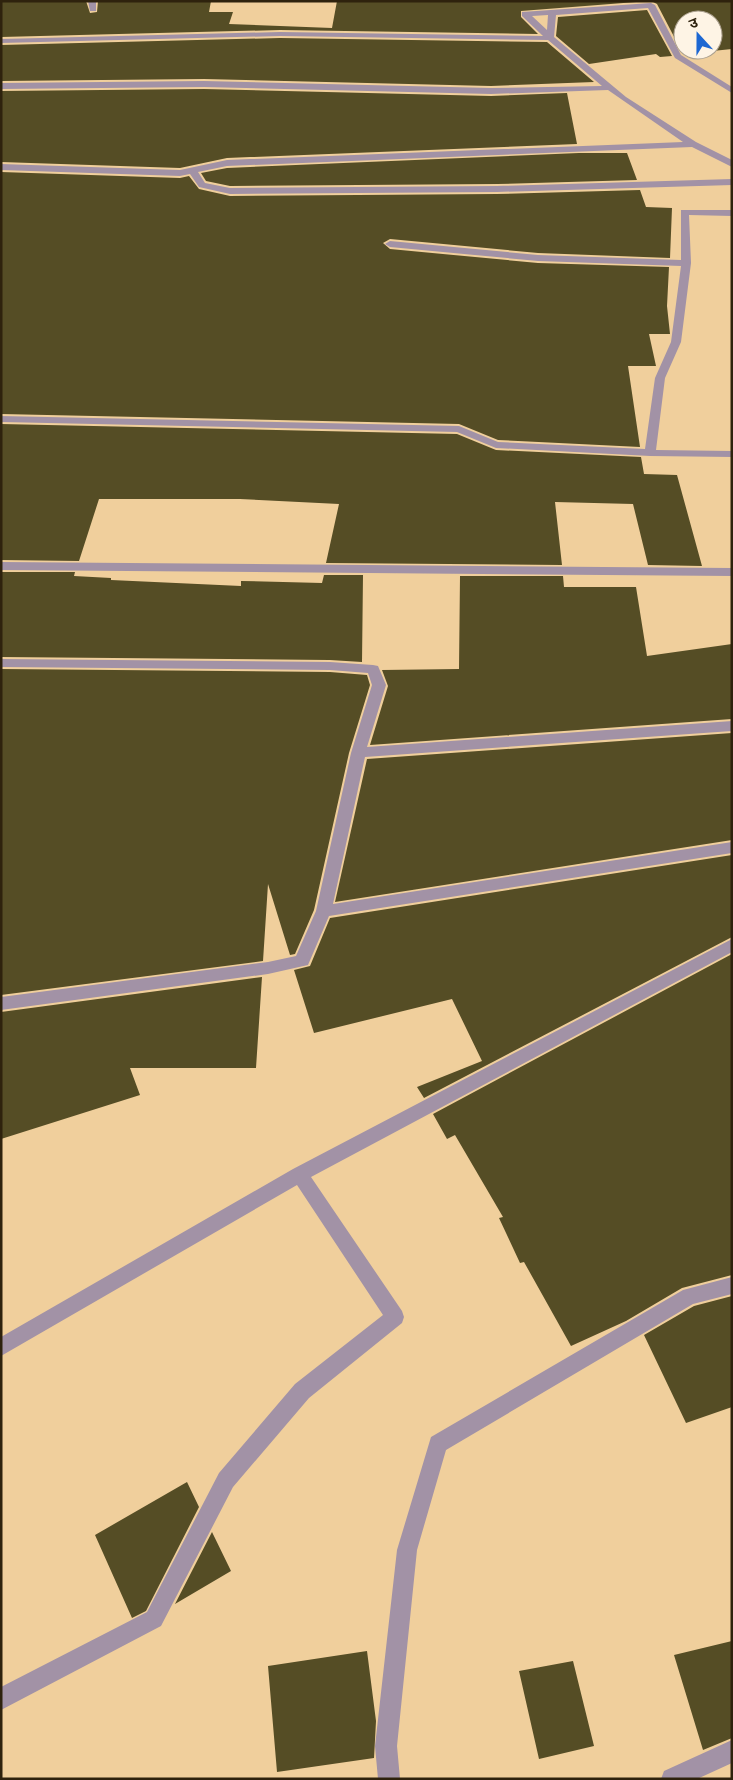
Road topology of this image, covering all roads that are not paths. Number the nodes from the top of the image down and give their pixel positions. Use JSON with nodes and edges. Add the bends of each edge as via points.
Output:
{"nodes":[{"id":1,"x":652,"y":3,"type":"edge"},
{"id":2,"x":552,"y":13,"type":"junction"},
{"id":3,"x":550,"y":38,"type":"junction"},
{"id":4,"x":1,"y":41,"type":"edge"},
{"id":5,"x":1,"y":86,"type":"edge"},
{"id":6,"x":608,"y":88,"type":"junction"},
{"id":7,"x":732,"y":91,"type":"edge"},
{"id":8,"x":693,"y":144,"type":"junction"},
{"id":9,"x":732,"y":164,"type":"edge"},
{"id":10,"x":1,"y":167,"type":"edge"},
{"id":11,"x":192,"y":170,"type":"junction"},
{"id":12,"x":732,"y":182,"type":"edge"},
{"id":13,"x":732,"y":213,"type":"edge"},
{"id":14,"x":390,"y":244,"type":"dead end"},
{"id":15,"x":686,"y":263,"type":"junction"},
{"id":16,"x":1,"y":419,"type":"edge"},
{"id":17,"x":650,"y":453,"type":"junction"},
{"id":18,"x":732,"y":454,"type":"edge"},
{"id":19,"x":1,"y":566,"type":"edge"},
{"id":20,"x":732,"y":572,"type":"edge"},
{"id":21,"x":1,"y":663,"type":"edge"},
{"id":22,"x":732,"y":726,"type":"edge"},
{"id":23,"x":358,"y":752,"type":"junction"},
{"id":24,"x":732,"y":847,"type":"edge"},
{"id":25,"x":324,"y":911,"type":"junction"},
{"id":26,"x":732,"y":945,"type":"edge"},
{"id":27,"x":1,"y":1004,"type":"edge"},
{"id":28,"x":299,"y":1174,"type":"junction"},
{"id":29,"x":732,"y":1285,"type":"edge"},
{"id":30,"x":1,"y":1347,"type":"edge"},
{"id":31,"x":1,"y":1699,"type":"edge"},
{"id":32,"x":732,"y":1751,"type":"edge"},
{"id":33,"x":390,"y":1779,"type":"edge"},
{"id":34,"x":672,"y":1779,"type":"edge"}],
"edges":[{"from":1,"to":2,"type":"street"},
{"from":1,"to":7,"type":"street","via":[[678,56]]},
{"from":2,"to":3,"type":"street"},
{"from":2,"to":3,"type":"street","via":[[525,14]]},
{"from":3,"to":4,"type":"street","via":[[506,41],[419,34],[303,34]]},
{"from":3,"to":6,"type":"street"},
{"from":5,"to":6,"type":"street","via":[[204,84],[491,91]]},
{"from":6,"to":8,"type":"street"},
{"from":8,"to":9,"type":"street"},
{"from":8,"to":11,"type":"street","via":[[227,163]]},
{"from":10,"to":11,"type":"street","via":[[180,173]]},
{"from":11,"to":12,"type":"street","via":[[202,185],[230,192]]},
{"from":13,"to":15,"type":"street","via":[[684,212]]},
{"from":14,"to":15,"type":"street","via":[[538,258]]},
{"from":15,"to":17,"type":"street","via":[[676,342],[660,378]]},
{"from":16,"to":17,"type":"street","via":[[459,429],[496,445]]},
{"from":17,"to":18,"type":"street"},
{"from":19,"to":20,"type":"street"},
{"from":21,"to":23,"type":"street","via":[[373,669],[378,685]]},
{"from":22,"to":23,"type":"street"},
{"from":23,"to":25,"type":"street"},
{"from":24,"to":25,"type":"street"},
{"from":25,"to":27,"type":"street","via":[[302,961]]},
{"from":26,"to":28,"type":"street"},
{"from":28,"to":30,"type":"street"},
{"from":28,"to":31,"type":"street","via":[[395,1317],[302,1391],[226,1480],[154,1619]]},
{"from":29,"to":33,"type":"street","via":[[689,1296],[438,1444],[407,1550],[386,1746]]},
{"from":32,"to":34,"type":"street"}]}
